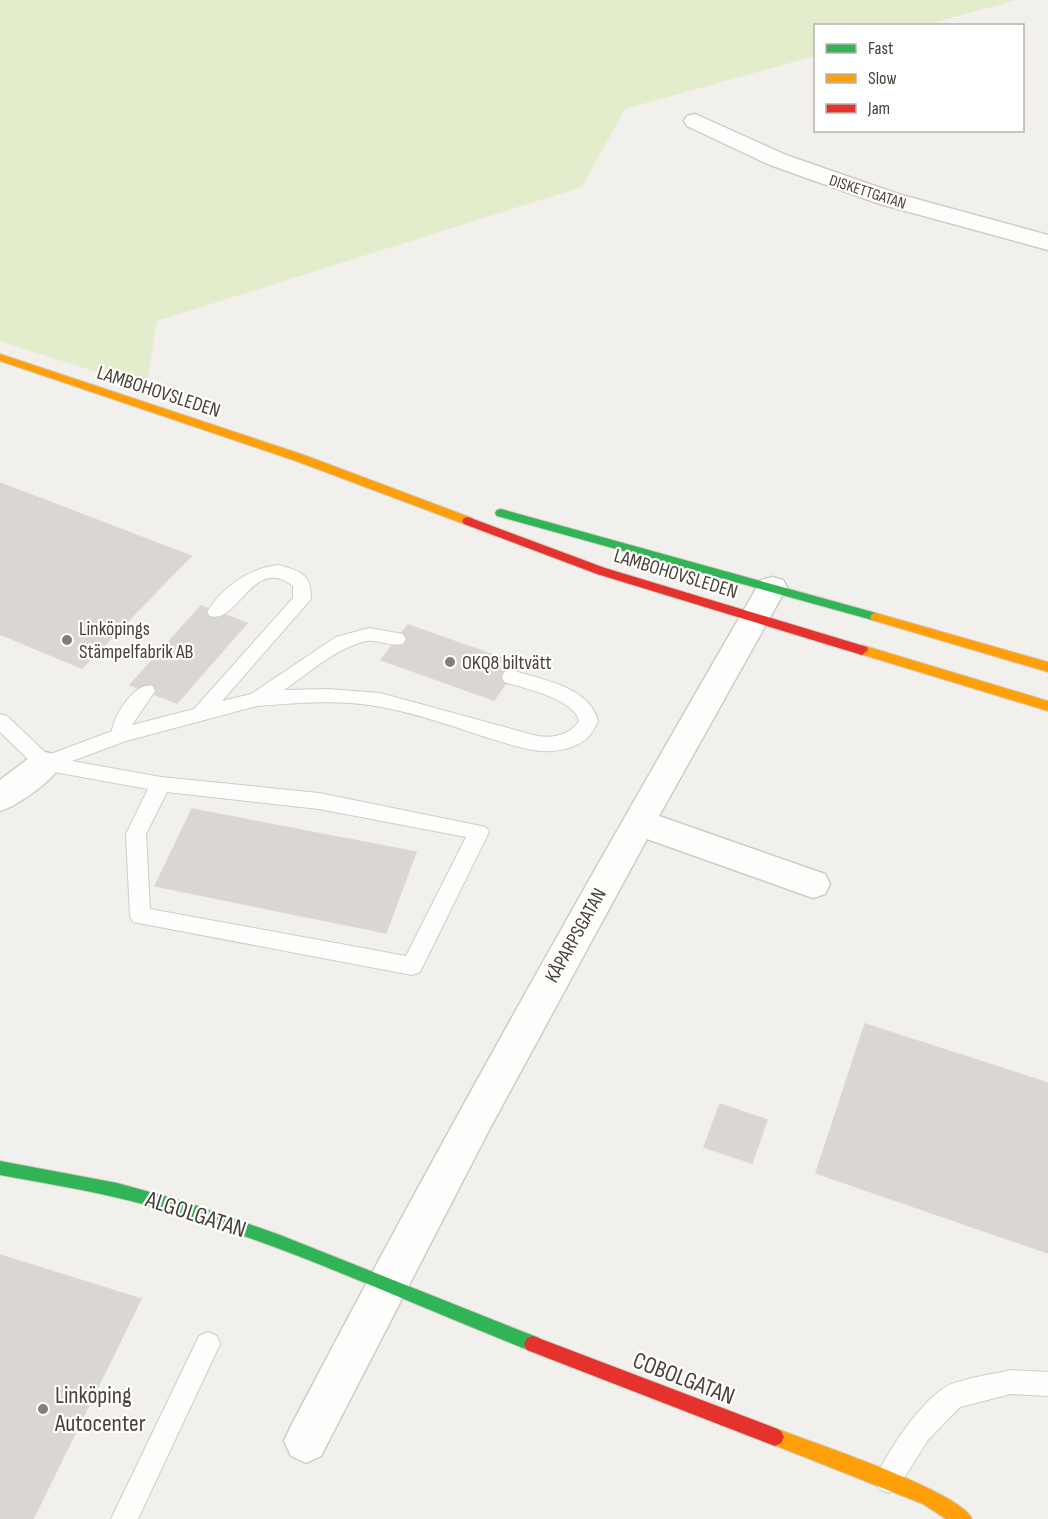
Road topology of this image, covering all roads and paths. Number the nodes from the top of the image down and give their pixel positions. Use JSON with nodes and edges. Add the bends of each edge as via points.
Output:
{"nodes":[{"id":1,"x":694,"y":121,"type":"dead end"},
{"id":2,"x":1048,"y":243,"type":"edge"},
{"id":3,"x":2,"y":359,"type":"edge"},
{"id":4,"x":300,"y":459,"type":"junction"},
{"id":5,"x":450,"y":499,"type":"dead end"},
{"id":6,"x":484,"y":509,"type":"dead end"},
{"id":7,"x":772,"y":587,"type":"junction"},
{"id":8,"x":216,"y":612,"type":"dead end"},
{"id":9,"x":754,"y":618,"type":"junction"},
{"id":10,"x":397,"y":639,"type":"dead end"},
{"id":11,"x":1048,"y":668,"type":"edge"},
{"id":12,"x":511,"y":676,"type":"dead end"},
{"id":13,"x":146,"y":691,"type":"dead end"},
{"id":14,"x":257,"y":699,"type":"junction"},
{"id":15,"x":1048,"y":706,"type":"edge"},
{"id":16,"x":201,"y":713,"type":"junction"},
{"id":17,"x":0,"y":721,"type":"edge"},
{"id":18,"x":121,"y":735,"type":"junction"},
{"id":19,"x":45,"y":764,"type":"junction"},
{"id":20,"x":161,"y":784,"type":"junction"},
{"id":21,"x":0,"y":798,"type":"edge"},
{"id":22,"x":638,"y":822,"type":"junction"},
{"id":23,"x":813,"y":884,"type":"dead end"},
{"id":24,"x":0,"y":1168,"type":"edge"},
{"id":25,"x":385,"y":1286,"type":"junction"},
{"id":26,"x":208,"y":1344,"type":"dead end"},
{"id":27,"x":1048,"y":1384,"type":"edge"},
{"id":28,"x":306,"y":1442,"type":"dead end"},
{"id":29,"x":888,"y":1480,"type":"junction"},
{"id":30,"x":124,"y":1519,"type":"edge"},
{"id":31,"x":963,"y":1519,"type":"edge"}],
"edges":[{"from":1,"to":2,"type":"street","name":"DISKETTGATAN","via":[[778,160],[889,199]]},
{"from":3,"to":4,"type":"main road","name":"LAMBOHOVSLEDEN"},
{"from":4,"to":5,"type":"main road","name":"LAMBOHOVSLEDEN"},
{"from":4,"to":9,"type":"main road","name":"LAMBOHOVSLEDEN","via":[[601,571]]},
{"from":6,"to":7,"type":"main road","name":"LAMBOHOVSLEDEN"},
{"from":7,"to":9,"type":"street","name":"KÅPARPSGATAN"},
{"from":7,"to":11,"type":"main road","name":"LAMBOHOVSLEDEN"},
{"from":8,"to":16,"type":"lane","via":[[251,578],[264,573],[277,571],[302,584],[302,600]]},
{"from":9,"to":15,"type":"main road","name":"LAMBOHOVSLEDEN"},
{"from":9,"to":22,"type":"street","name":"KÅPARPSGATAN"},
{"from":10,"to":14,"type":"lane","via":[[369,634],[343,642]]},
{"from":12,"to":14,"type":"lane","via":[[572,699],[590,715],[589,724],[580,735],[564,743],[542,744],[358,696],[319,694]]},
{"from":13,"to":18,"type":"lane","via":[[123,720]]},
{"from":14,"to":16,"type":"lane"},
{"from":16,"to":18,"type":"lane"},
{"from":17,"to":19,"type":"lane"},
{"from":18,"to":19,"type":"lane"},
{"from":19,"to":20,"type":"lane"},
{"from":19,"to":21,"type":"street"},
{"from":20,"to":20,"type":"lane","via":[[319,801],[479,831],[412,966],[140,916],[136,834]]},
{"from":22,"to":23,"type":"street"},
{"from":22,"to":25,"type":"street","name":"KÅPARPSGATAN"},
{"from":24,"to":25,"type":"main road","name":"ALGOLGATAN","via":[[110,1188],[184,1208]]},
{"from":25,"to":28,"type":"street","name":"KÅPARPSGATAN"},
{"from":25,"to":29,"type":"main road","name":"COBOLGATAN"},
{"from":26,"to":30,"type":"lane"},
{"from":27,"to":29,"type":"lane","via":[[1011,1382],[953,1396],[919,1431]]},
{"from":29,"to":31,"type":"main road","name":"COBOLGATAN","via":[[929,1497]]}]}
